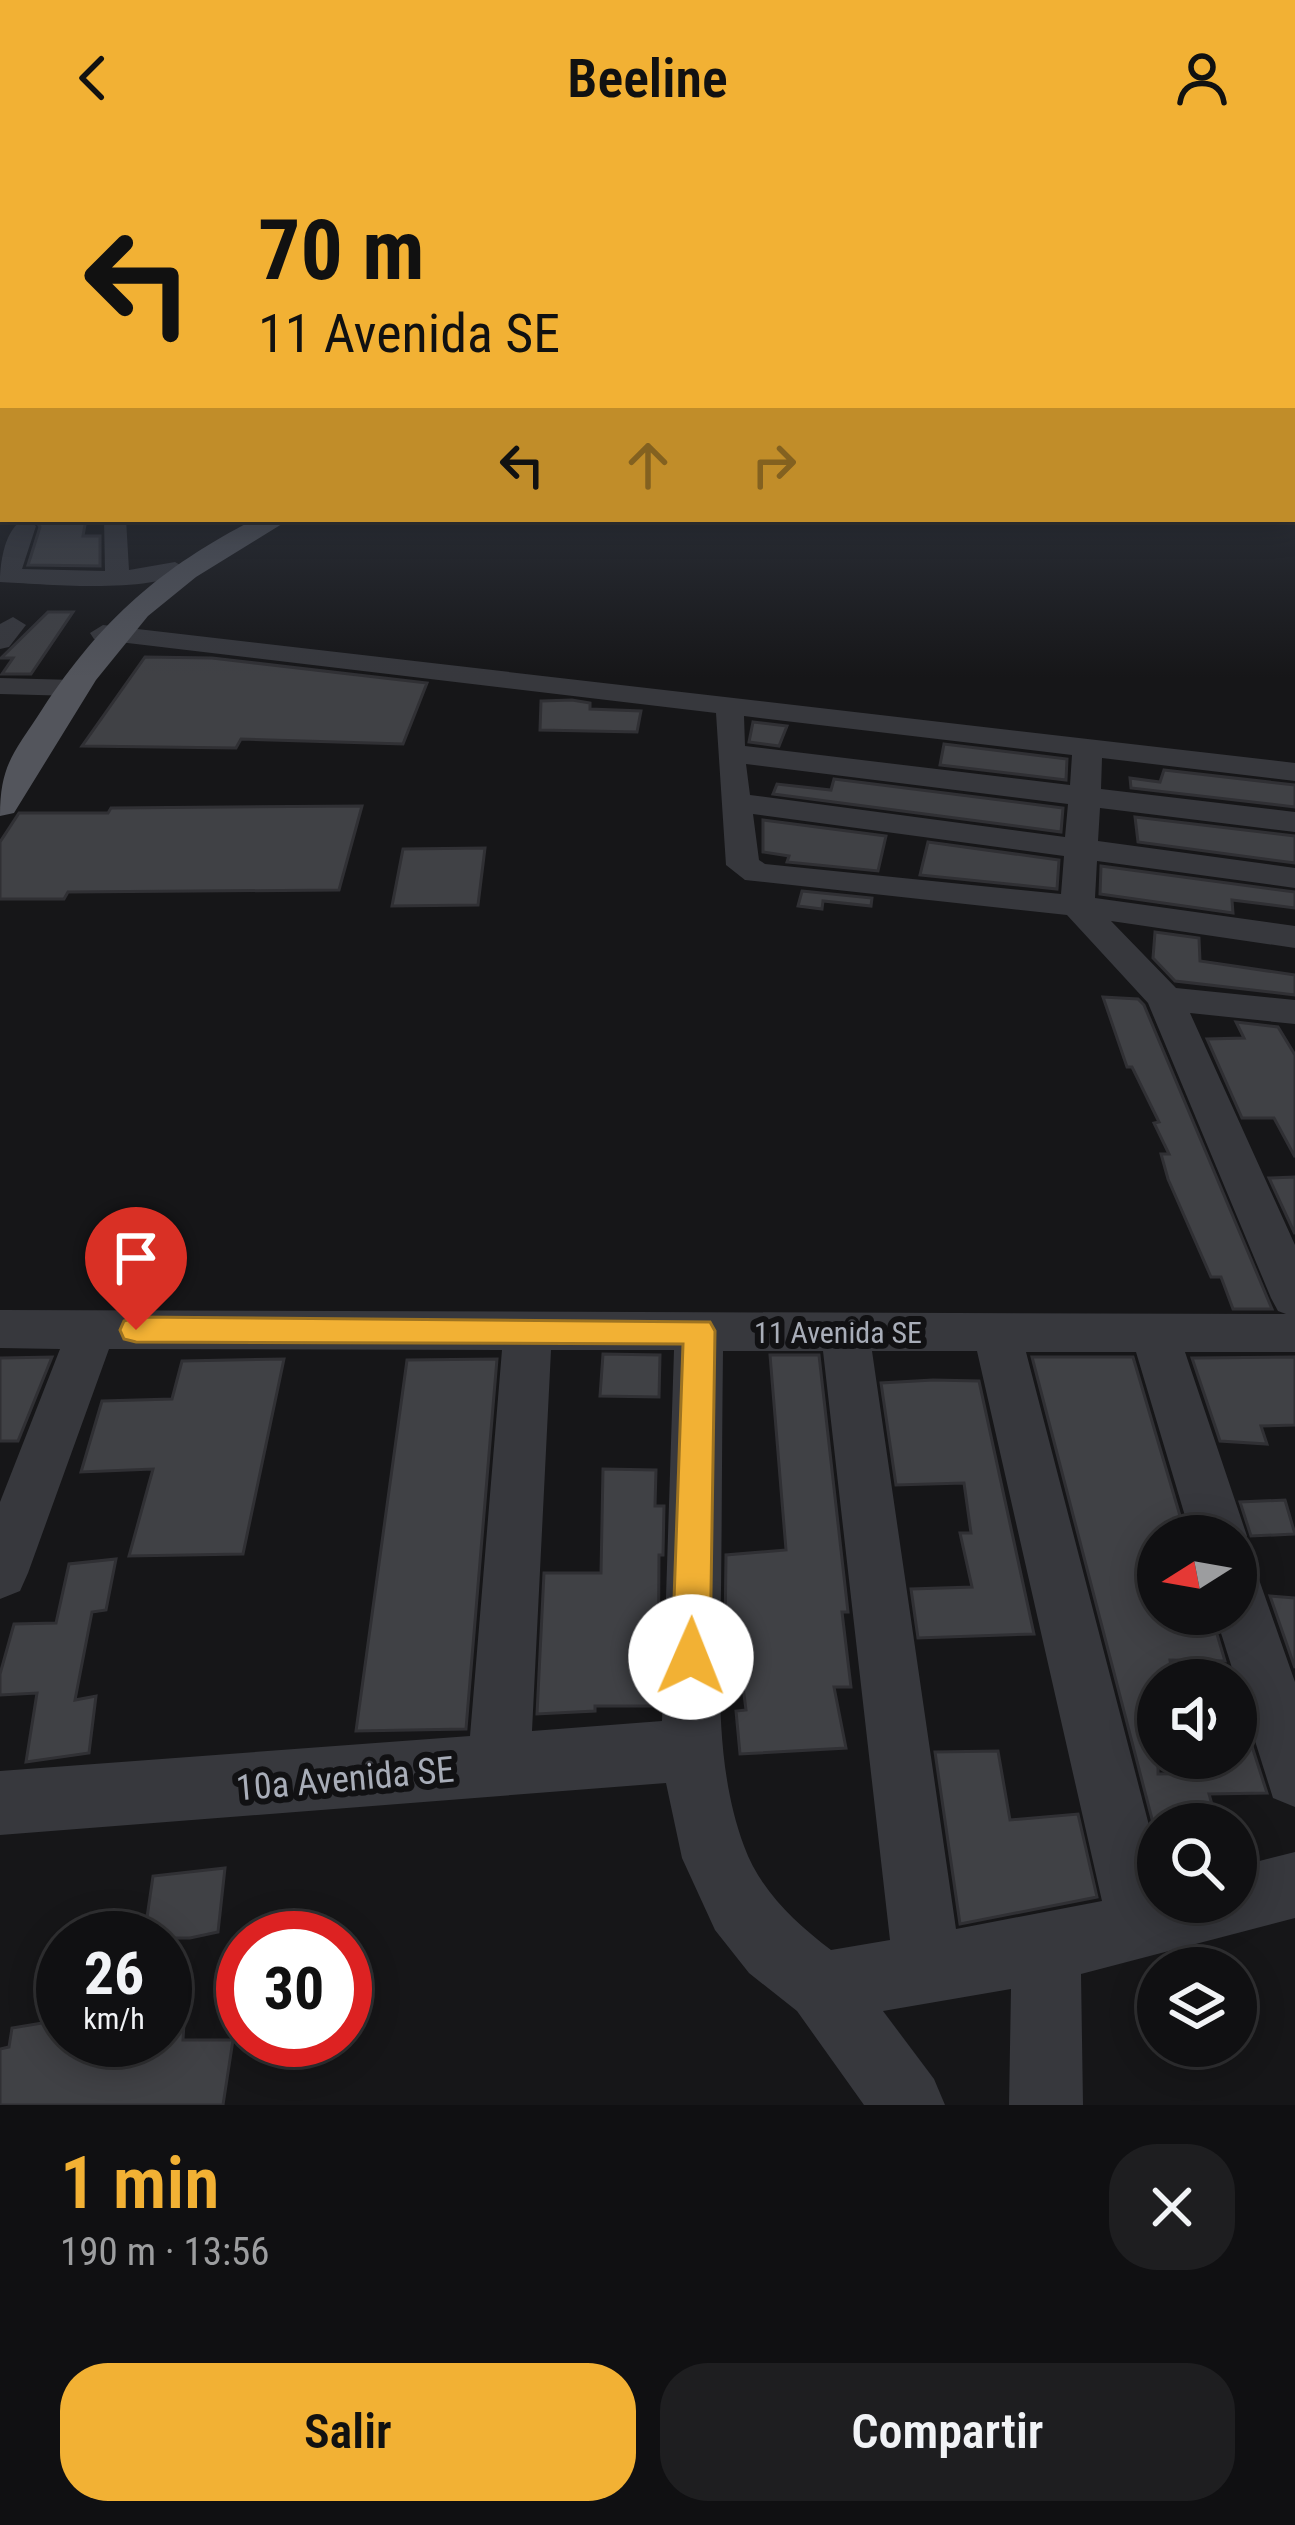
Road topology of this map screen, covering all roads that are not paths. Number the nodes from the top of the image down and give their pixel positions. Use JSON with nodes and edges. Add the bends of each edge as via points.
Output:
{"nodes":[{"id":1,"x":116,"y":522,"type":"edge"},
{"id":2,"x":258,"y":522,"type":"edge"},
{"id":3,"x":271,"y":522,"type":"edge"},
{"id":4,"x":26,"y":526,"type":"dead end"},
{"id":5,"x":4,"y":575,"type":"edge"},
{"id":6,"x":130,"y":586,"type":"junction"},
{"id":7,"x":108,"y":633,"type":"junction"},
{"id":8,"x":0,"y":686,"type":"edge"},
{"id":9,"x":69,"y":688,"type":"junction"},
{"id":10,"x":730,"y":707,"type":"junction"},
{"id":11,"x":1088,"y":747,"type":"junction"},
{"id":12,"x":730,"y":753,"type":"junction"},
{"id":13,"x":1295,"y":772,"type":"edge"},
{"id":14,"x":0,"y":779,"type":"edge"},
{"id":15,"x":1086,"y":800,"type":"junction"},
{"id":16,"x":735,"y":802,"type":"junction"},
{"id":17,"x":0,"y":805,"type":"edge"},
{"id":18,"x":1295,"y":822,"type":"edge"},
{"id":19,"x":1081,"y":849,"type":"junction"},
{"id":20,"x":1295,"y":878,"type":"edge"},
{"id":21,"x":1077,"y":906,"type":"junction"},
{"id":22,"x":1295,"y":937,"type":"edge"},
{"id":23,"x":1165,"y":999,"type":"junction"},
{"id":24,"x":1295,"y":1012,"type":"edge"},
{"id":25,"x":1295,"y":1298,"type":"edge"},
{"id":26,"x":0,"y":1329,"type":"edge"},
{"id":27,"x":92,"y":1330,"type":"junction"},
{"id":28,"x":528,"y":1330,"type":"junction"},
{"id":29,"x":699,"y":1331,"type":"junction"},
{"id":30,"x":997,"y":1332,"type":"junction"},
{"id":31,"x":1154,"y":1332,"type":"junction"},
{"id":32,"x":1295,"y":1333,"type":"edge"},
{"id":33,"x":845,"y":1335,"type":"junction"},
{"id":34,"x":1212,"y":1515,"type":"edge"},
{"id":35,"x":0,"y":1573,"type":"edge"},
{"id":36,"x":1250,"y":1635,"type":"edge"},
{"id":37,"x":689,"y":1750,"type":"junction"},
{"id":38,"x":499,"y":1765,"type":"junction"},
{"id":39,"x":1295,"y":1776,"type":"edge"},
{"id":40,"x":0,"y":1803,"type":"edge"},
{"id":41,"x":1295,"y":1885,"type":"edge"},
{"id":42,"x":1257,"y":1895,"type":"edge"},
{"id":43,"x":1149,"y":1923,"type":"edge"},
{"id":44,"x":1141,"y":1925,"type":"junction"},
{"id":45,"x":1046,"y":1949,"type":"junction"},
{"id":46,"x":928,"y":1971,"type":"junction"},
{"id":47,"x":822,"y":1985,"type":"junction"},
{"id":48,"x":908,"y":2105,"type":"edge"},
{"id":49,"x":1046,"y":2105,"type":"edge"}],
"edges":[{"from":1,"to":6,"type":"street"},
{"from":2,"to":6,"type":"main road"},
{"from":3,"to":7,"type":"main road","via":[[184,571]]},
{"from":4,"to":5,"type":"street"},
{"from":5,"to":6,"type":"street"},
{"from":6,"to":7,"type":"main road"},
{"from":7,"to":9,"type":"main road"},
{"from":7,"to":10,"type":"street"},
{"from":8,"to":9,"type":"street"},
{"from":9,"to":14,"type":"main road"},
{"from":9,"to":17,"type":"main road"},
{"from":10,"to":11,"type":"street"},
{"from":10,"to":12,"type":"street"},
{"from":11,"to":13,"type":"street"},
{"from":11,"to":15,"type":"street"},
{"from":12,"to":15,"type":"street"},
{"from":12,"to":16,"type":"street"},
{"from":15,"to":18,"type":"street"},
{"from":15,"to":19,"type":"street"},
{"from":16,"to":19,"type":"street"},
{"from":16,"to":21,"type":"street","via":[[743,865],[757,873]]},
{"from":19,"to":20,"type":"street"},
{"from":19,"to":21,"type":"street"},
{"from":21,"to":22,"type":"street"},
{"from":21,"to":23,"type":"street"},
{"from":23,"to":24,"type":"street"},
{"from":23,"to":25,"type":"street"},
{"from":26,"to":27,"type":"street","name":"11 Avenida SE"},
{"from":27,"to":28,"type":"street","name":"11 Avenida SE"},
{"from":27,"to":35,"type":"street"},
{"from":28,"to":29,"type":"street","name":"11 Avenida SE"},
{"from":28,"to":38,"type":"street"},
{"from":29,"to":33,"type":"street","name":"11 Avenida SE"},
{"from":29,"to":37,"type":"street"},
{"from":30,"to":31,"type":"street","name":"11 Avenida SE"},
{"from":30,"to":33,"type":"street","name":"11 Avenida SE"},
{"from":30,"to":44,"type":"street"},
{"from":31,"to":32,"type":"street","name":"11 Avenida SE"},
{"from":31,"to":34,"type":"street"},
{"from":33,"to":46,"type":"street"},
{"from":36,"to":39,"type":"street"},
{"from":37,"to":38,"type":"street","name":"10a Avenida SE"},
{"from":37,"to":47,"type":"street","via":[[713,1858],[744,1916],[793,1968]]},
{"from":38,"to":40,"type":"street","name":"10a Avenida SE"},
{"from":41,"to":42,"type":"street"},
{"from":43,"to":44,"type":"street"},
{"from":44,"to":45,"type":"street"},
{"from":45,"to":46,"type":"street"},
{"from":45,"to":49,"type":"street"},
{"from":46,"to":47,"type":"street"},
{"from":47,"to":48,"type":"street"}]}
